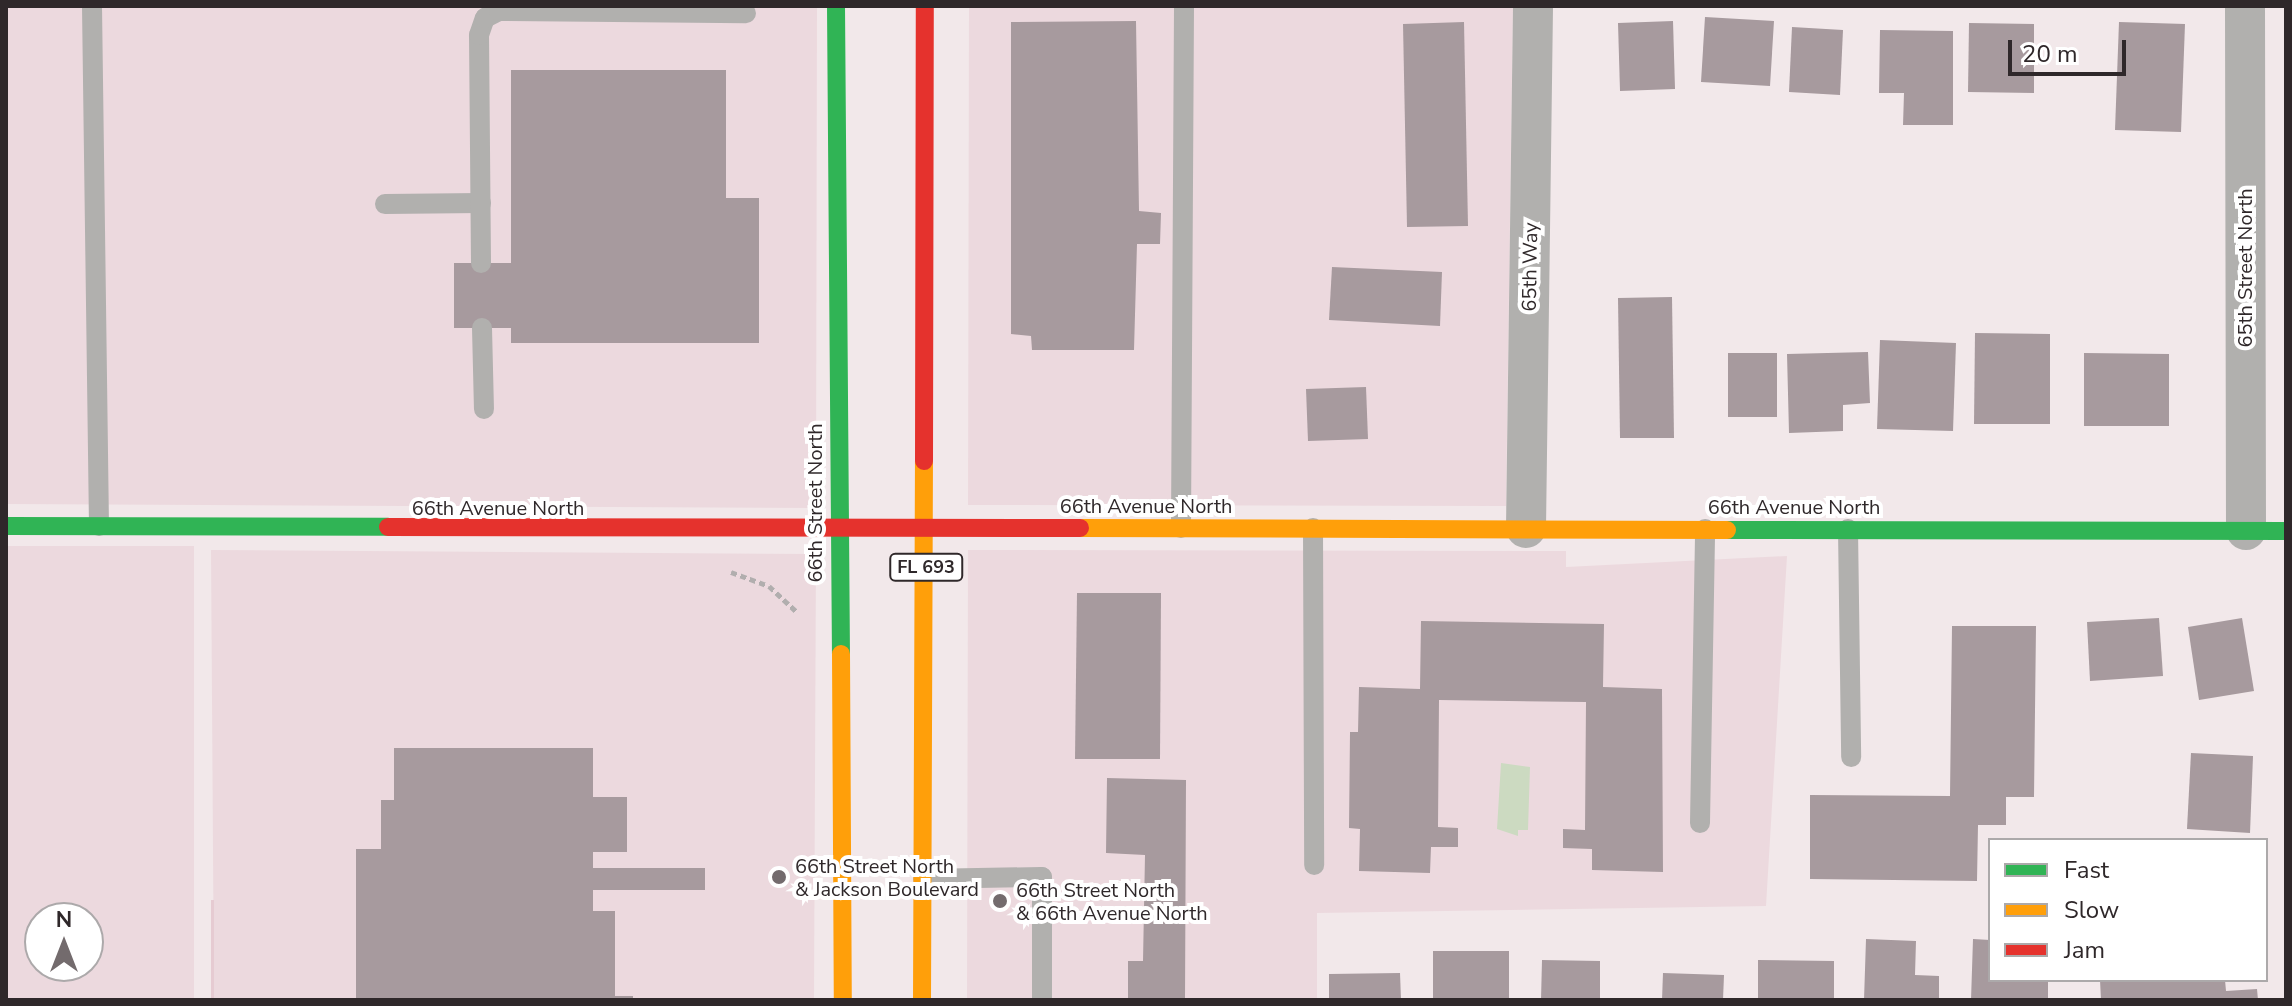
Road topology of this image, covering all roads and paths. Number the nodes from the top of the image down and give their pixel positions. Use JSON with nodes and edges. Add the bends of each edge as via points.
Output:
{"nodes":[{"id":1,"x":92,"y":6,"type":"edge"},
{"id":2,"x":836,"y":6,"type":"edge"},
{"id":3,"x":925,"y":6,"type":"edge"},
{"id":4,"x":1184,"y":6,"type":"edge"},
{"id":5,"x":1533,"y":6,"type":"edge"},
{"id":6,"x":2245,"y":6,"type":"edge"},
{"id":7,"x":746,"y":13,"type":"dead end"},
{"id":8,"x":481,"y":203,"type":"junction"},
{"id":9,"x":385,"y":204,"type":"dead end"},
{"id":10,"x":481,"y":263,"type":"dead end"},
{"id":11,"x":482,"y":328,"type":"dead end"},
{"id":12,"x":484,"y":409,"type":"dead end"},
{"id":13,"x":6,"y":526,"type":"edge"},
{"id":14,"x":99,"y":526,"type":"junction"},
{"id":15,"x":926,"y":528,"type":"junction"},
{"id":16,"x":1181,"y":528,"type":"junction"},
{"id":17,"x":1313,"y":528,"type":"junction"},
{"id":18,"x":1526,"y":528,"type":"junction"},
{"id":19,"x":1705,"y":529,"type":"junction"},
{"id":20,"x":1848,"y":529,"type":"junction"},
{"id":21,"x":2246,"y":530,"type":"junction"},
{"id":22,"x":836,"y":531,"type":"junction"},
{"id":23,"x":2286,"y":531,"type":"edge"},
{"id":24,"x":1851,"y":757,"type":"dead end"},
{"id":25,"x":1700,"y":823,"type":"dead end"},
{"id":26,"x":1314,"y":865,"type":"dead end"},
{"id":27,"x":923,"y":879,"type":"junction"},
{"id":28,"x":843,"y":1000,"type":"edge"},
{"id":29,"x":922,"y":1000,"type":"edge"},
{"id":30,"x":1042,"y":1000,"type":"edge"}],
"edges":[{"from":1,"to":14,"type":"lane"},
{"from":2,"to":22,"type":"street","name":"66th Street North"},
{"from":3,"to":15,"type":"street","number":"FL 693"},
{"from":4,"to":16,"type":"lane"},
{"from":5,"to":18,"type":"street","name":"65th Way"},
{"from":6,"to":21,"type":"street","name":"65th Street North"},
{"from":7,"to":8,"type":"lane","via":[[499,11],[485,18],[479,35]]},
{"from":8,"to":9,"type":"lane"},
{"from":8,"to":10,"type":"lane"},
{"from":11,"to":12,"type":"lane"},
{"from":13,"to":14,"type":"street","name":"66th Avenue North"},
{"from":14,"to":22,"type":"street","name":"66th Avenue North"},
{"from":15,"to":16,"type":"street","name":"66th Avenue North"},
{"from":15,"to":22,"type":"street","name":"66th Avenue North"},
{"from":15,"to":27,"type":"street","number":"FL 693"},
{"from":16,"to":17,"type":"street","name":"66th Avenue North"},
{"from":17,"to":18,"type":"street","name":"66th Avenue North"},
{"from":17,"to":26,"type":"lane"},
{"from":18,"to":19,"type":"street","name":"66th Avenue North"},
{"from":19,"to":20,"type":"street","name":"66th Avenue North"},
{"from":19,"to":25,"type":"lane"},
{"from":20,"to":21,"type":"street","name":"66th Avenue North"},
{"from":20,"to":24,"type":"lane"},
{"from":21,"to":23,"type":"street","name":"66th Avenue North"},
{"from":22,"to":28,"type":"street","name":"66th Street North"},
{"from":27,"to":29,"type":"street","number":"FL 693"},
{"from":27,"to":30,"type":"lane","via":[[1042,877]]}]}
